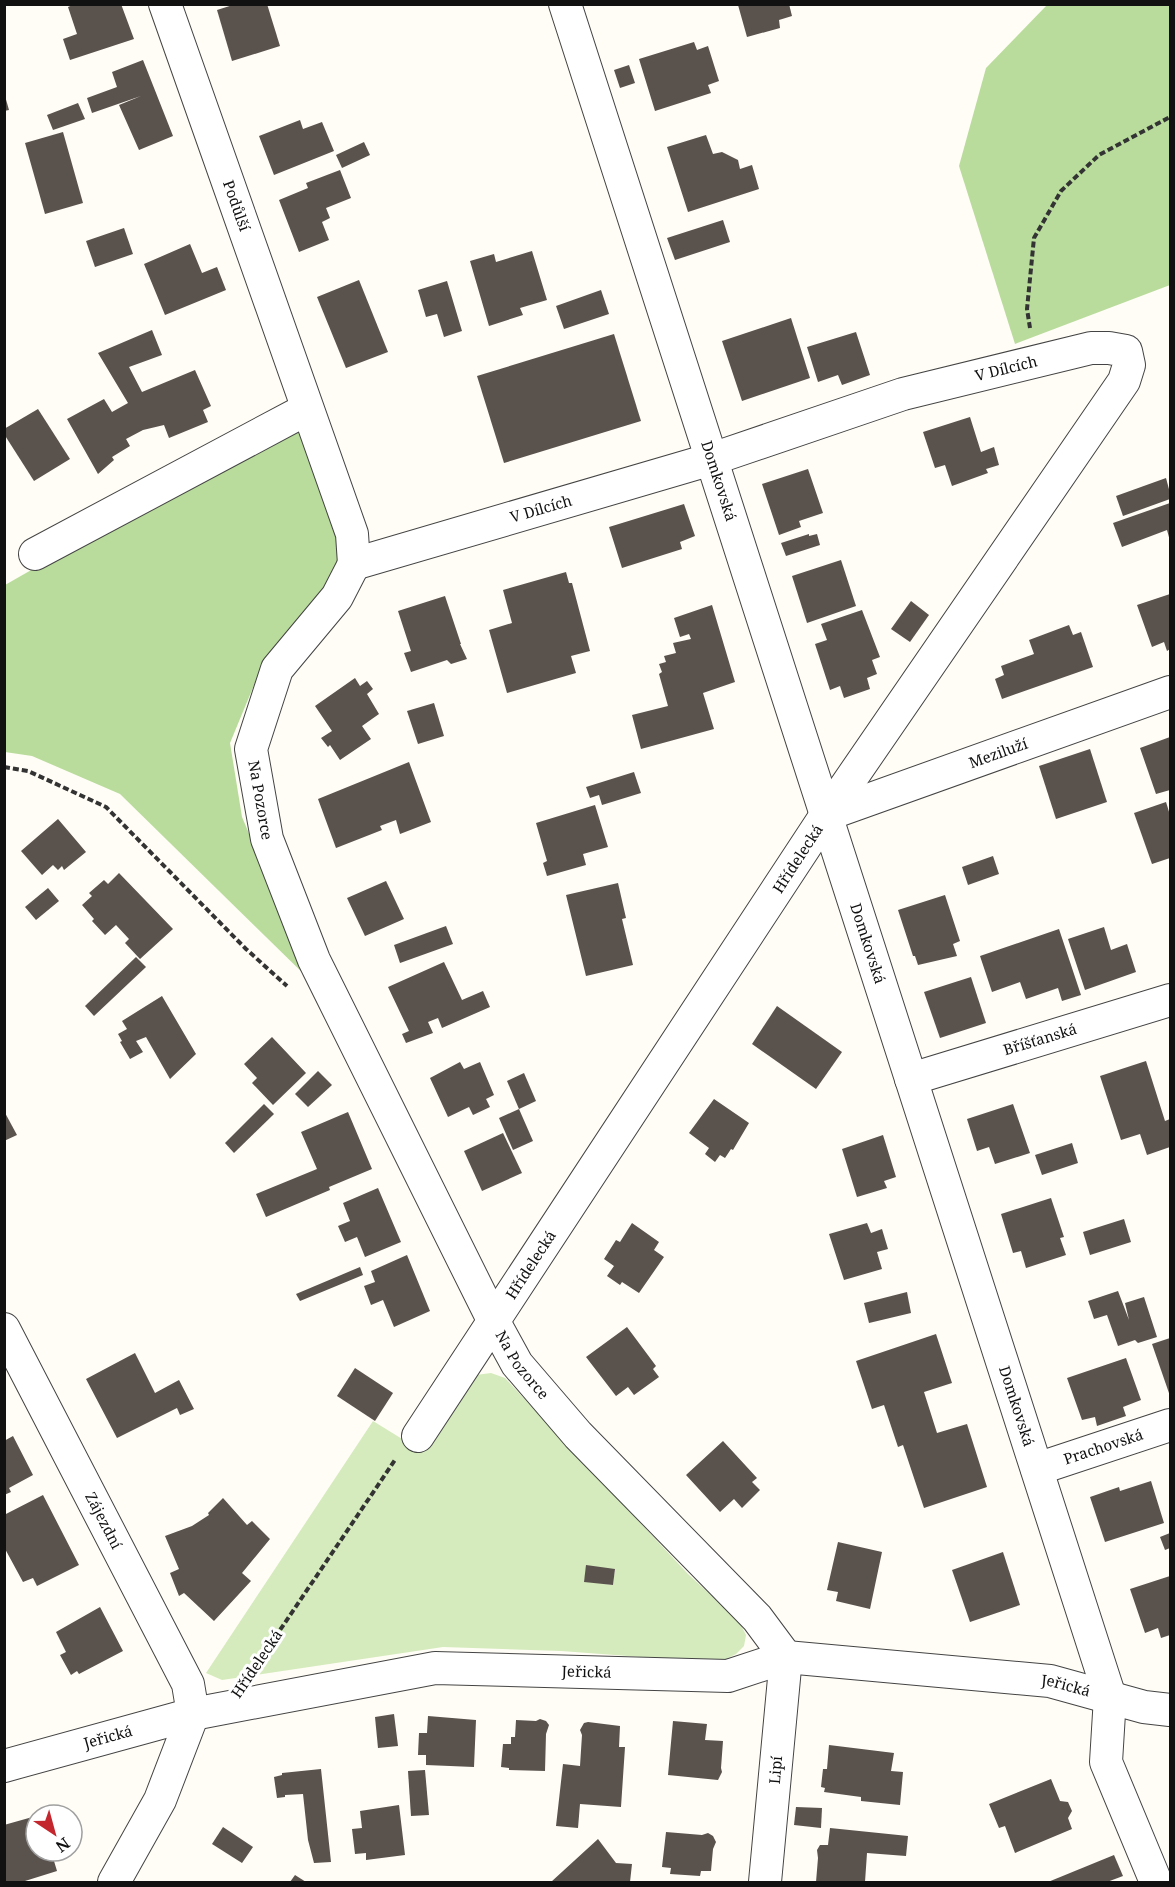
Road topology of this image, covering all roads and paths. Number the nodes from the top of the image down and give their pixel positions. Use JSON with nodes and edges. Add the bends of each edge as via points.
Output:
{"nodes":[{"id":1,"x":165,"y":4,"type":"edge"},
{"id":2,"x":565,"y":4,"type":"edge"},
{"id":3,"x":1170,"y":117,"type":"edge"},
{"id":4,"x":1035,"y":362,"type":"junction"},
{"id":5,"x":307,"y":409,"type":"junction"},
{"id":6,"x":712,"y":459,"type":"junction"},
{"id":7,"x":35,"y":554,"type":"dead end"},
{"id":8,"x":354,"y":564,"type":"junction"},
{"id":9,"x":1170,"y":692,"type":"edge"},
{"id":10,"x":4,"y":766,"type":"edge"},
{"id":11,"x":826,"y":815,"type":"junction"},
{"id":12,"x":296,"y":993,"type":"dead end"},
{"id":13,"x":1170,"y":1000,"type":"edge"},
{"id":14,"x":911,"y":1079,"type":"junction"},
{"id":15,"x":494,"y":1322,"type":"junction"},
{"id":16,"x":4,"y":1329,"type":"edge"},
{"id":17,"x":1170,"y":1425,"type":"edge"},
{"id":18,"x":418,"y":1436,"type":"joint"},
{"id":19,"x":1037,"y":1469,"type":"junction"},
{"id":20,"x":786,"y":1657,"type":"junction"},
{"id":21,"x":1110,"y":1697,"type":"junction"},
{"id":22,"x":228,"y":1707,"type":"junction"},
{"id":23,"x":1170,"y":1710,"type":"edge"},
{"id":24,"x":193,"y":1714,"type":"junction"},
{"id":25,"x":4,"y":1766,"type":"edge"},
{"id":26,"x":114,"y":1882,"type":"edge"},
{"id":27,"x":765,"y":1882,"type":"edge"},
{"id":28,"x":1156,"y":1882,"type":"edge"}],
"edges":[{"from":1,"to":5,"type":"street","name":"Podůlší"},
{"from":2,"to":6,"type":"street","name":"Domkovská"},
{"from":3,"to":4,"type":"path","via":[[1099,155],[1061,190],[1034,238],[1027,309]]},
{"from":4,"to":6,"type":"street","name":"V Dílcích","via":[[903,394]]},
{"from":4,"to":11,"type":"street","name":"V Dílcích","via":[[1091,348],[1110,348],[1126,351],[1129,364],[1124,381]]},
{"from":5,"to":7,"type":"street"},
{"from":5,"to":8,"type":"street","name":"Podůlší","via":[[352,534]]},
{"from":6,"to":8,"type":"street","name":"V Dílcích"},
{"from":6,"to":11,"type":"street","name":"Domkovská"},
{"from":8,"to":15,"type":"street","name":"Na Pozorce","via":[[337,597],[277,669],[251,749],[267,839],[314,960]]},
{"from":9,"to":11,"type":"street","name":"Meziluží"},
{"from":10,"to":12,"type":"path","via":[[28,771],[106,807],[246,949]]},
{"from":11,"to":14,"type":"street","name":"Domkovská"},
{"from":11,"to":15,"type":"street","name":"Hřídelecká"},
{"from":13,"to":14,"type":"street","name":"Bříšťanská"},
{"from":14,"to":19,"type":"street","name":"Domkovská"},
{"from":15,"to":18,"type":"street","name":"Hřídelecká"},
{"from":15,"to":20,"type":"street","name":"Na Pozorce","via":[[517,1364],[578,1435],[757,1618]]},
{"from":16,"to":24,"type":"street","name":"Zájezdní","via":[[188,1684]]},
{"from":17,"to":19,"type":"street","name":"Prachovská"},
{"from":18,"to":22,"type":"path","name":"Hřídelecká","via":[[405,1444]]},
{"from":19,"to":21,"type":"street","name":"Domkovská"},
{"from":20,"to":21,"type":"street","name":"Jeřická","via":[[1050,1681]]},
{"from":20,"to":22,"type":"street","name":"Jeřická","via":[[728,1676],[435,1668]]},
{"from":20,"to":27,"type":"street","name":"Lipí"},
{"from":21,"to":23,"type":"street","name":"Jeřická"},
{"from":21,"to":28,"type":"street","name":"Domkovská","via":[[1106,1762]]},
{"from":22,"to":24,"type":"street","name":"Jeřická"},
{"from":24,"to":25,"type":"street","name":"Jeřická"},
{"from":24,"to":26,"type":"street","via":[[160,1800]]}]}
